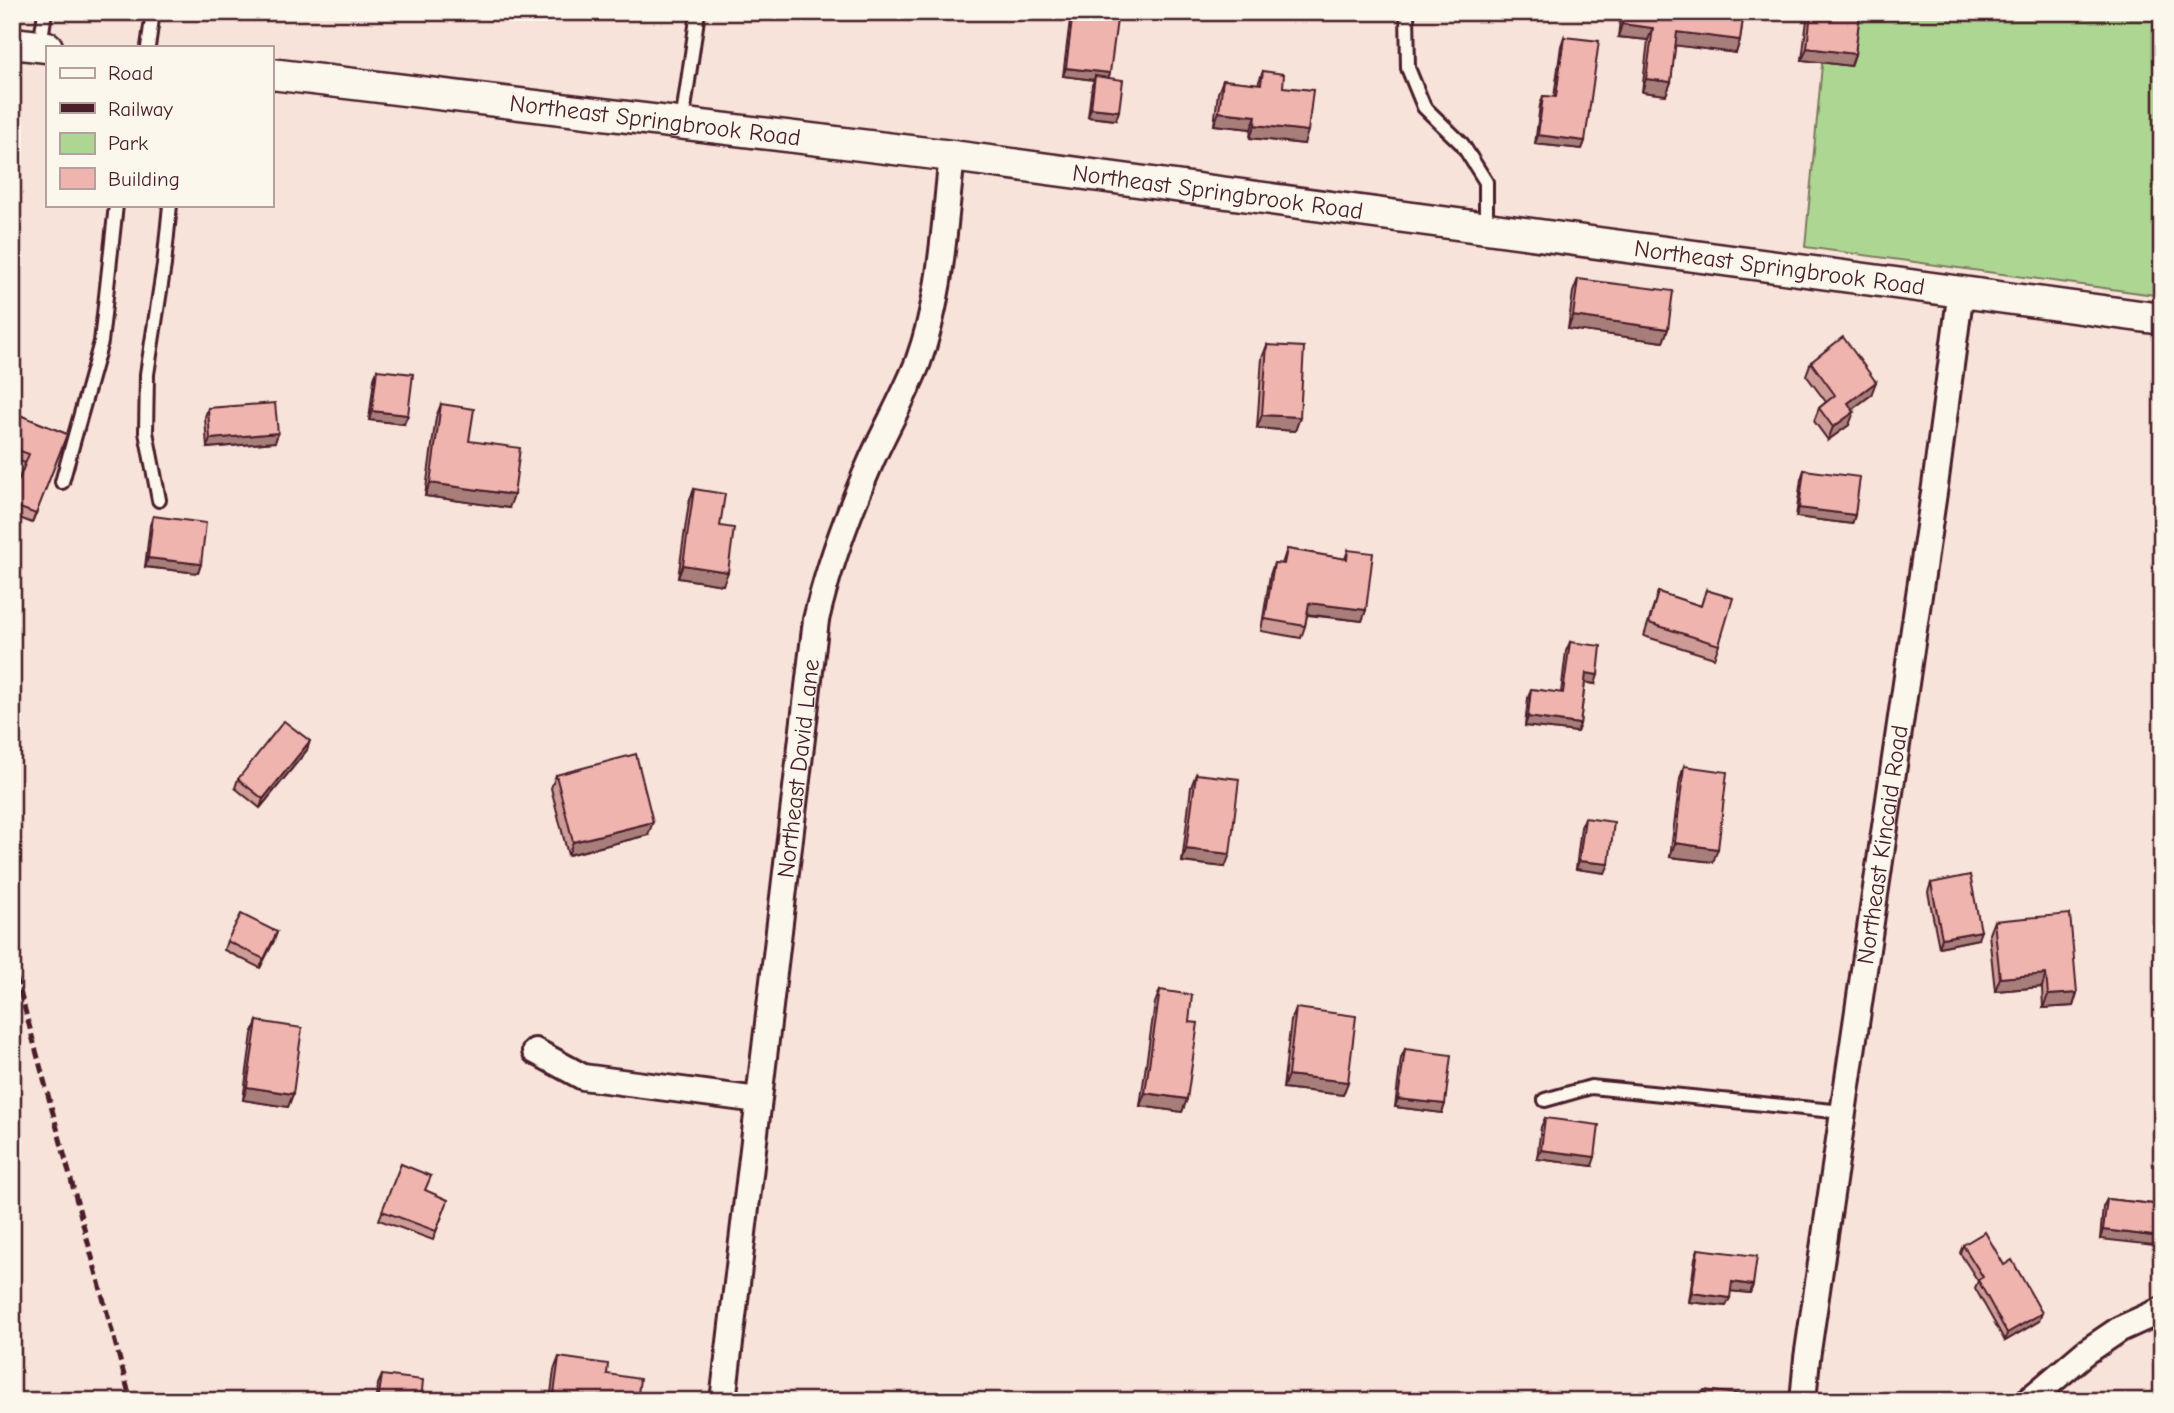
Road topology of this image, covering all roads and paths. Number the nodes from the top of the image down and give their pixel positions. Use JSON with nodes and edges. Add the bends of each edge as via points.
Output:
{"nodes":[{"id":1,"x":45,"y":12,"type":"edge"},
{"id":2,"x":153,"y":12,"type":"edge"},
{"id":3,"x":698,"y":12,"type":"edge"},
{"id":4,"x":1407,"y":12,"type":"edge"},
{"id":5,"x":33,"y":46,"type":"edge"},
{"id":6,"x":148,"y":46,"type":"edge"},
{"id":7,"x":273,"y":74,"type":"edge"},
{"id":8,"x":682,"y":124,"type":"junction"},
{"id":9,"x":952,"y":156,"type":"junction"},
{"id":10,"x":116,"y":206,"type":"edge"},
{"id":11,"x":170,"y":206,"type":"edge"},
{"id":12,"x":1486,"y":227,"type":"junction"},
{"id":13,"x":1961,"y":290,"type":"junction"},
{"id":14,"x":2162,"y":318,"type":"edge"},
{"id":15,"x":62,"y":482,"type":"dead end"},
{"id":16,"x":159,"y":500,"type":"dead end"},
{"id":17,"x":535,"y":1051,"type":"dead end"},
{"id":18,"x":758,"y":1100,"type":"junction"},
{"id":19,"x":1545,"y":1100,"type":"dead end"},
{"id":20,"x":1843,"y":1112,"type":"junction"},
{"id":21,"x":2162,"y":1310,"type":"edge"},
{"id":22,"x":723,"y":1401,"type":"edge"},
{"id":23,"x":1803,"y":1401,"type":"edge"},
{"id":24,"x":2028,"y":1401,"type":"edge"}],
"edges":[{"from":1,"to":5,"type":"lane"},
{"from":2,"to":6,"type":"lane"},
{"from":3,"to":8,"type":"lane"},
{"from":4,"to":12,"type":"lane","via":[[1408,68],[1424,107],[1462,144],[1486,182]]},
{"from":7,"to":8,"type":"street","name":"Northeast Springbrook Road"},
{"from":8,"to":9,"type":"street","name":"Northeast Springbrook Road"},
{"from":9,"to":12,"type":"street","name":"Northeast Springbrook Road"},
{"from":9,"to":18,"type":"street","name":"Northeast David Lane","via":[[928,331],[842,531],[816,620]]},
{"from":10,"to":15,"type":"lane","via":[[101,342]]},
{"from":11,"to":16,"type":"lane","via":[[147,374],[146,432]]},
{"from":12,"to":13,"type":"street","name":"Northeast Springbrook Road"},
{"from":13,"to":14,"type":"street","name":"Northeast Springbrook Road"},
{"from":13,"to":20,"type":"street","name":"Northeast Kincaid Road"},
{"from":17,"to":18,"type":"street","via":[[583,1077]]},
{"from":18,"to":22,"type":"street","name":"Northeast David Lane"},
{"from":19,"to":20,"type":"lane","via":[[1591,1087]]},
{"from":20,"to":23,"type":"street","name":"Northeast Kincaid Road"},
{"from":21,"to":24,"type":"street","via":[[2120,1329]]}]}
